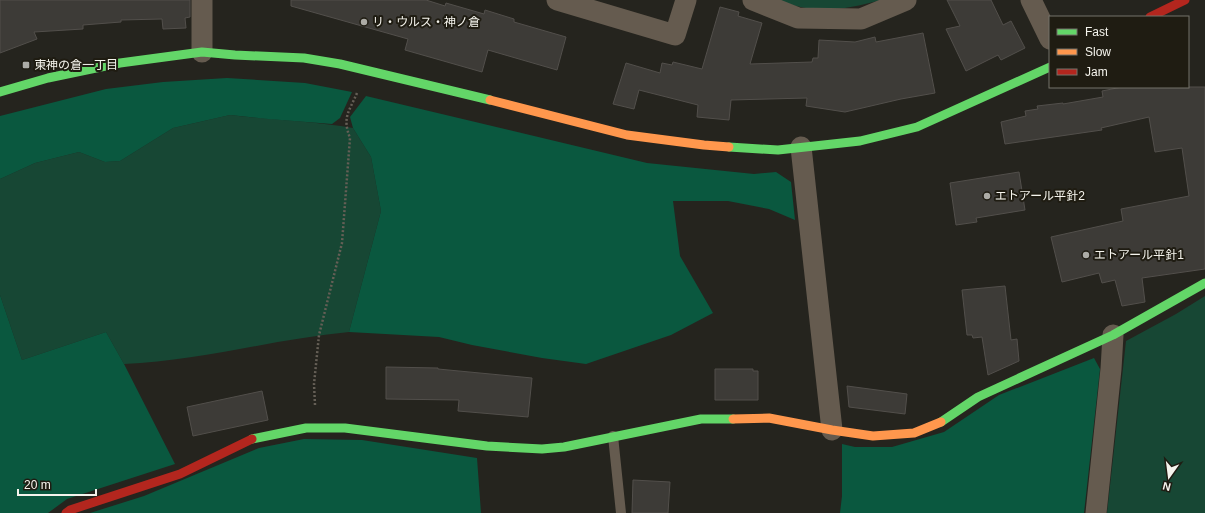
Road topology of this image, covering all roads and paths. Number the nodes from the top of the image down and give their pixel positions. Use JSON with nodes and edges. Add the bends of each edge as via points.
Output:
{"nodes":[{"id":1,"x":202,"y":0,"type":"edge"},
{"id":2,"x":556,"y":0,"type":"edge"},
{"id":3,"x":686,"y":0,"type":"edge"},
{"id":4,"x":753,"y":0,"type":"edge"},
{"id":5,"x":906,"y":0,"type":"edge"},
{"id":6,"x":1031,"y":0,"type":"edge"},
{"id":7,"x":1185,"y":0,"type":"edge"},
{"id":8,"x":1152,"y":16,"type":"edge"},
{"id":9,"x":1049,"y":37,"type":"edge"},
{"id":10,"x":202,"y":52,"type":"junction"},
{"id":11,"x":1049,"y":67,"type":"edge"},
{"id":12,"x":359,"y":89,"type":"dead end"},
{"id":13,"x":0,"y":92,"type":"edge"},
{"id":14,"x":801,"y":147,"type":"junction"},
{"id":15,"x":1205,"y":283,"type":"edge"},
{"id":16,"x":1113,"y":336,"type":"junction"},
{"id":17,"x":316,"y":427,"type":"junction"},
{"id":18,"x":832,"y":430,"type":"junction"},
{"id":19,"x":613,"y":436,"type":"junction"},
{"id":20,"x":66,"y":513,"type":"edge"},
{"id":21,"x":621,"y":513,"type":"edge"},
{"id":22,"x":1096,"y":513,"type":"edge"}],
"edges":[{"from":1,"to":10,"type":"street"},
{"from":2,"to":3,"type":"street","via":[[675,35]]},
{"from":4,"to":5,"type":"street","via":[[798,18],[861,19]]},
{"from":6,"to":9,"type":"street"},
{"from":7,"to":8,"type":"street"},
{"from":10,"to":13,"type":"street","via":[[113,65],[48,78]]},
{"from":10,"to":14,"type":"street","via":[[304,58],[340,64],[627,134],[704,145],[778,150]]},
{"from":11,"to":14,"type":"street","via":[[916,127],[860,141]]},
{"from":12,"to":17,"type":"path","via":[[346,117],[350,138],[342,243],[319,335],[315,362]]},
{"from":14,"to":18,"type":"street"},
{"from":15,"to":16,"type":"street"},
{"from":16,"to":18,"type":"street","via":[[978,397],[944,421],[914,433],[873,436]]},
{"from":16,"to":22,"type":"street","via":[[1112,369]]},
{"from":17,"to":19,"type":"street","via":[[345,428],[487,446],[542,449]]},
{"from":17,"to":20,"type":"street","via":[[253,438],[180,474]]},
{"from":18,"to":19,"type":"street","via":[[769,418],[701,419]]},
{"from":19,"to":21,"type":"lane"}]}
